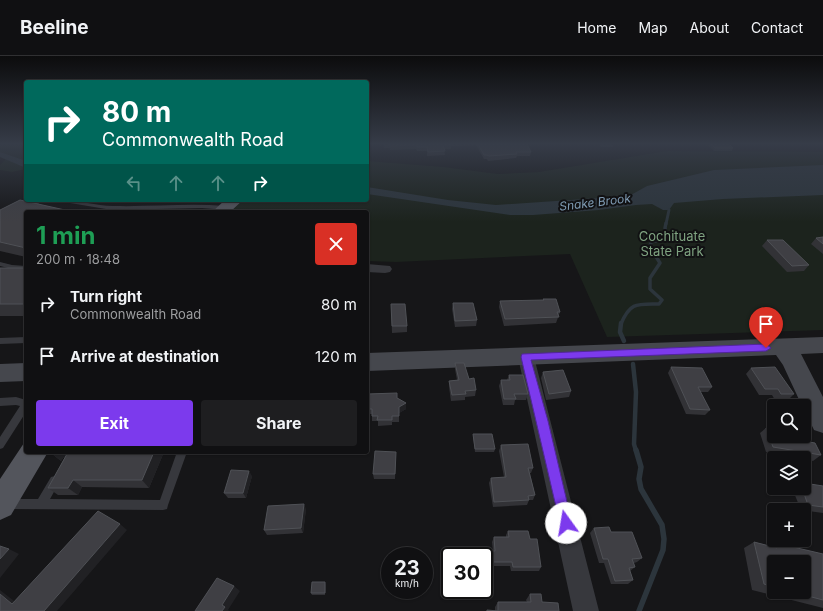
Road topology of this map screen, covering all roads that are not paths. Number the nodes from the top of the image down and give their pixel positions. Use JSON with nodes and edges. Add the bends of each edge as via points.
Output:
{"nodes":[{"id":1,"x":38,"y":202,"type":"edge"},
{"id":2,"x":76,"y":202,"type":"edge"},
{"id":3,"x":227,"y":207,"type":"edge"},
{"id":4,"x":24,"y":210,"type":"edge"},
{"id":5,"x":24,"y":210,"type":"edge"},
{"id":6,"x":129,"y":210,"type":"edge"},
{"id":7,"x":159,"y":210,"type":"edge"},
{"id":8,"x":21,"y":212,"type":"edge"},
{"id":9,"x":1,"y":265,"type":"edge"},
{"id":10,"x":24,"y":268,"type":"edge"},
{"id":11,"x":369,"y":268,"type":"edge"},
{"id":12,"x":385,"y":269,"type":"dead end"},
{"id":13,"x":24,"y":340,"type":"edge"},
{"id":14,"x":0,"y":341,"type":"edge"},
{"id":15,"x":823,"y":345,"type":"edge"},
{"id":16,"x":782,"y":347,"type":"junction"},
{"id":17,"x":526,"y":357,"type":"junction"},
{"id":18,"x":369,"y":362,"type":"edge"},
{"id":19,"x":24,"y":372,"type":"edge"},
{"id":20,"x":0,"y":373,"type":"edge"},
{"id":21,"x":0,"y":402,"type":"edge"},
{"id":22,"x":24,"y":403,"type":"edge"},
{"id":23,"x":24,"y":408,"type":"edge"},
{"id":24,"x":823,"y":422,"type":"edge"},
{"id":25,"x":0,"y":445,"type":"edge"},
{"id":26,"x":33,"y":454,"type":"edge"},
{"id":27,"x":181,"y":454,"type":"edge"},
{"id":28,"x":62,"y":471,"type":"edge"},
{"id":29,"x":3,"y":496,"type":"edge"},
{"id":30,"x":40,"y":505,"type":"junction"},
{"id":31,"x":586,"y":611,"type":"edge"}],
"edges":[{"from":1,"to":5,"type":"lane"},
{"from":2,"to":6,"type":"lane"},
{"from":3,"to":7,"type":"lane"},
{"from":4,"to":8,"type":"lane"},
{"from":6,"to":7,"type":"lane"},
{"from":9,"to":10,"type":"lane"},
{"from":11,"to":12,"type":"street"},
{"from":13,"to":14,"type":"lane"},
{"from":15,"to":16,"type":"main road"},
{"from":16,"to":17,"type":"main road"},
{"from":16,"to":24,"type":"main road","via":[[792,360]]},
{"from":17,"to":18,"type":"main road"},
{"from":17,"to":31,"type":"street"},
{"from":19,"to":20,"type":"main road"},
{"from":21,"to":22,"type":"lane"},
{"from":23,"to":25,"type":"lane"},
{"from":26,"to":29,"type":"main road"},
{"from":27,"to":30,"type":"lane","via":[[163,505]]},
{"from":28,"to":30,"type":"lane"},
{"from":29,"to":30,"type":"lane"}]}
